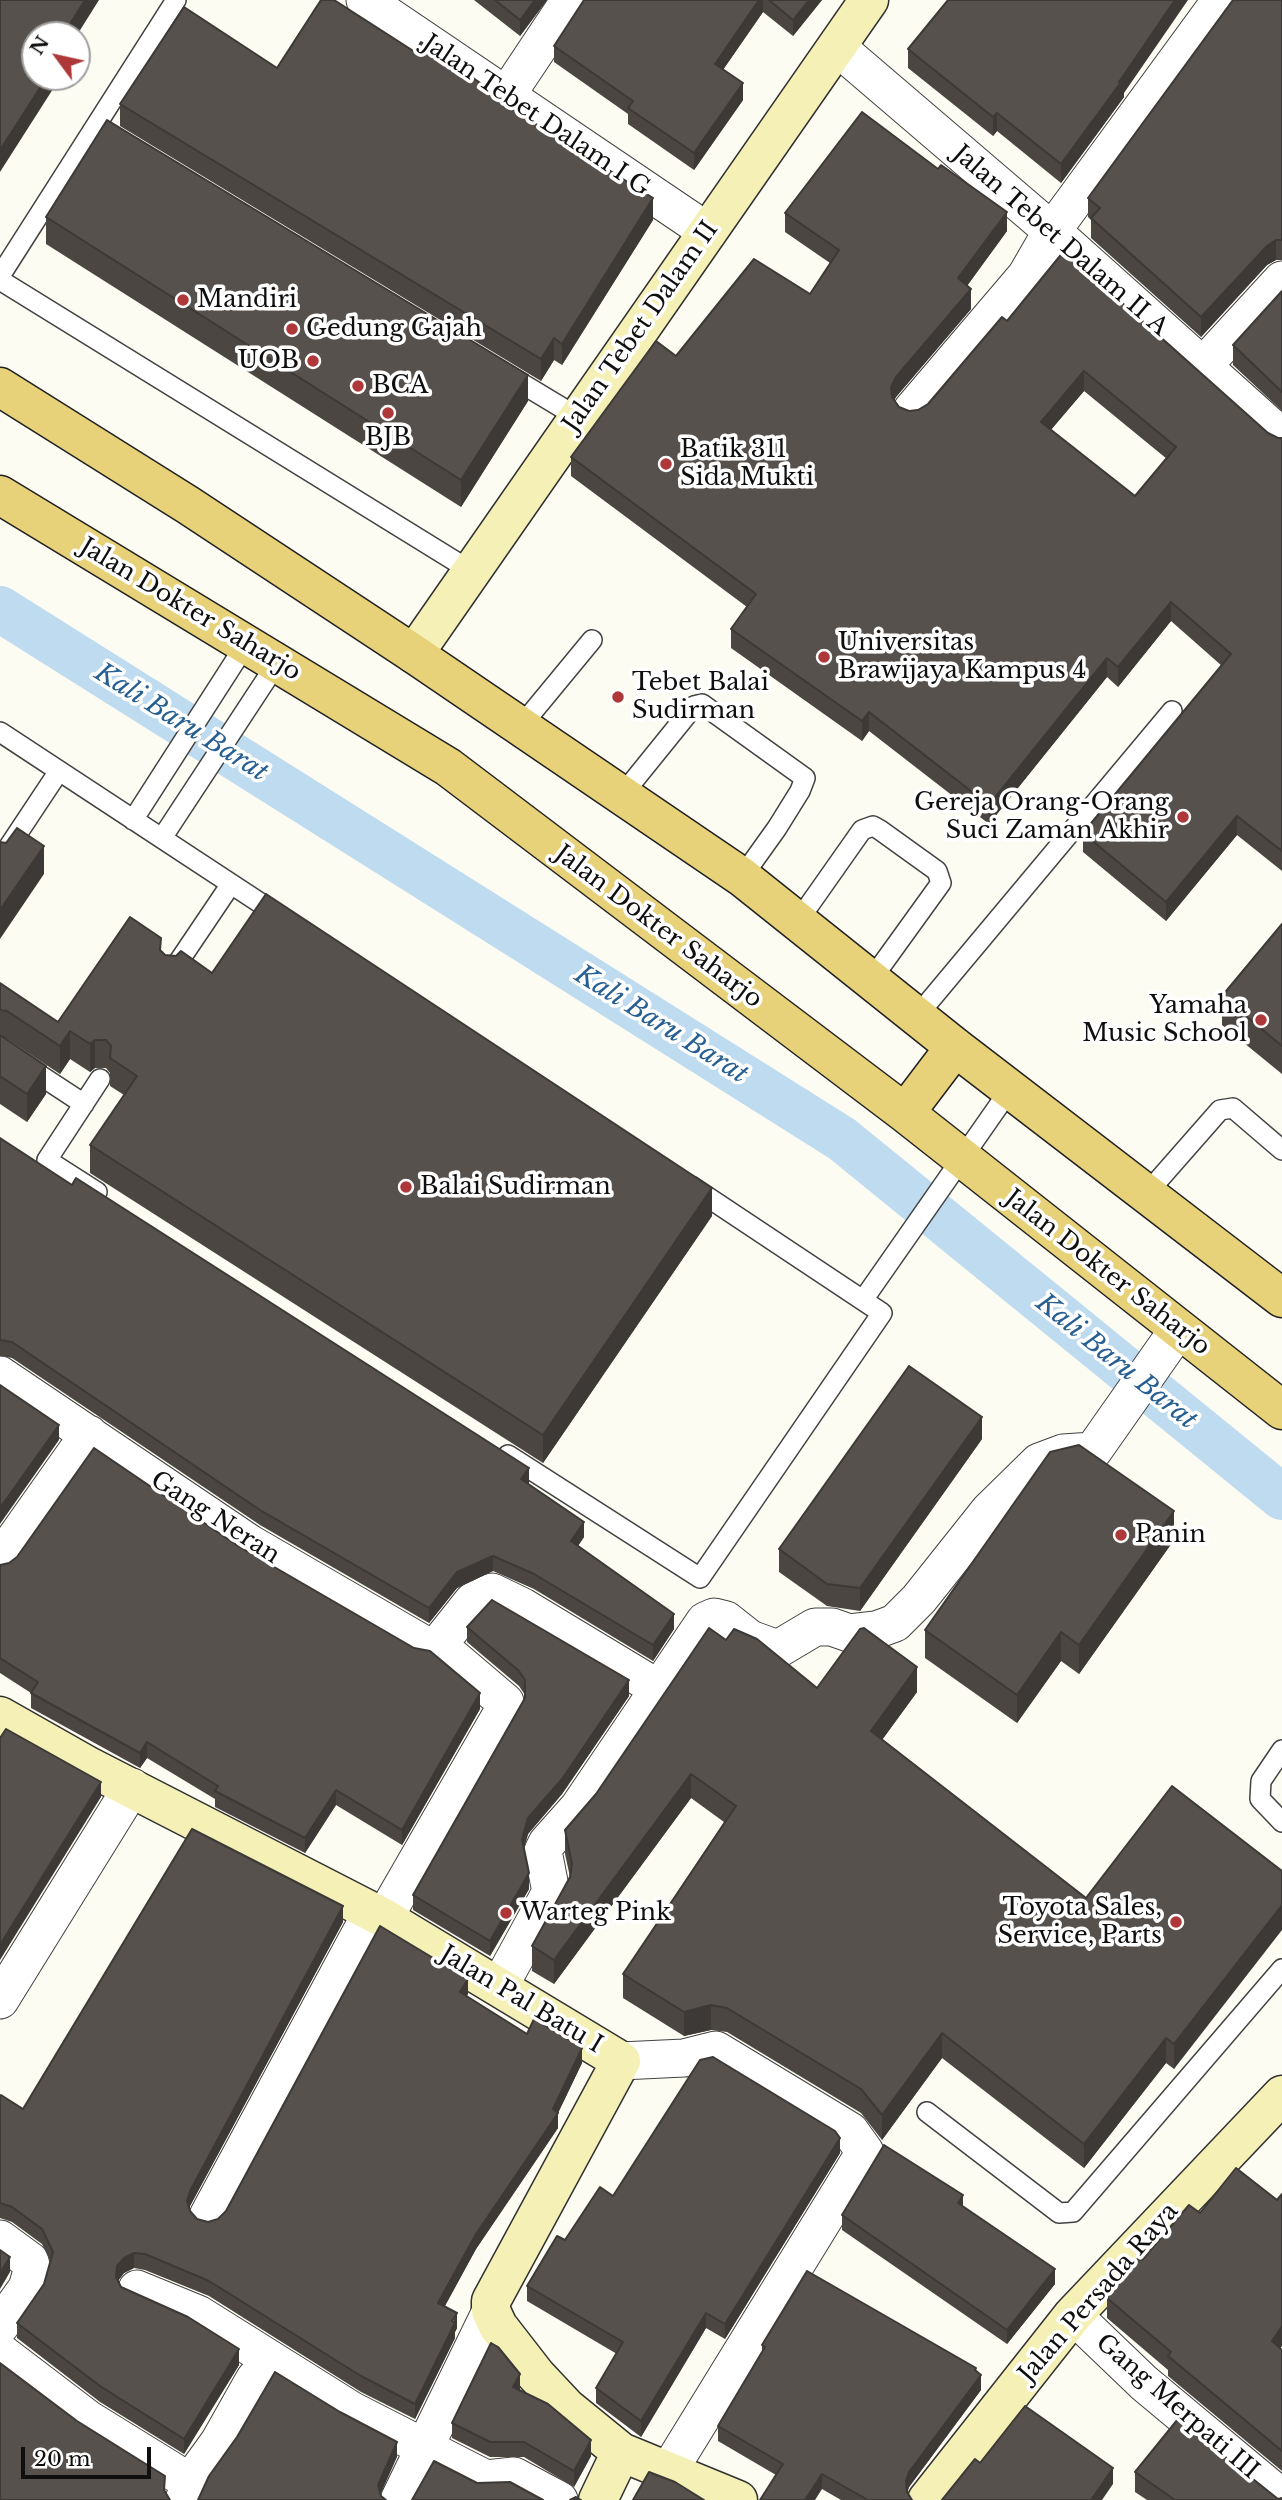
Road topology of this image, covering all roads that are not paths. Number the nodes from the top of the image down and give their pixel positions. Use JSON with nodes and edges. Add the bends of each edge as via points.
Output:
{"nodes":[{"id":1,"x":176,"y":0,"type":"edge"},
{"id":2,"x":365,"y":0,"type":"edge"},
{"id":3,"x":570,"y":0,"type":"edge"},
{"id":4,"x":869,"y":0,"type":"edge"},
{"id":5,"x":1220,"y":0,"type":"edge"},
{"id":6,"x":836,"y":47,"type":"junction"},
{"id":7,"x":506,"y":96,"type":"junction"},
{"id":8,"x":1052,"y":231,"type":"junction"},
{"id":9,"x":708,"y":232,"type":"junction"},
{"id":10,"x":0,"y":278,"type":"edge"},
{"id":11,"x":1282,"y":280,"type":"edge"},
{"id":12,"x":485,"y":361,"type":"edge"},
{"id":13,"x":1203,"y":366,"type":"junction"},
{"id":14,"x":0,"y":387,"type":"edge"},
{"id":15,"x":912,"y":410,"type":"edge"},
{"id":16,"x":579,"y":418,"type":"junction"},
{"id":17,"x":1282,"y":436,"type":"edge"},
{"id":18,"x":0,"y":495,"type":"edge"},
{"id":19,"x":471,"y":571,"type":"junction"},
{"id":20,"x":592,"y":640,"type":"dead end"},
{"id":21,"x":414,"y":653,"type":"junction"},
{"id":22,"x":250,"y":661,"type":"junction"},
{"id":23,"x":1172,"y":711,"type":"dead end"},
{"id":24,"x":521,"y":726,"type":"junction"},
{"id":25,"x":0,"y":732,"type":"edge"},
{"id":26,"x":59,"y":771,"type":"junction"},
{"id":27,"x":622,"y":794,"type":"junction"},
{"id":28,"x":133,"y":820,"type":"junction"},
{"id":29,"x":162,"y":838,"type":"junction"},
{"id":30,"x":0,"y":860,"type":"edge"},
{"id":31,"x":742,"y":877,"type":"junction"},
{"id":32,"x":231,"y":884,"type":"junction"},
{"id":33,"x":798,"y":921,"type":"junction"},
{"id":34,"x":300,"y":929,"type":"edge"},
{"id":35,"x":172,"y":973,"type":"edge"},
{"id":36,"x":871,"y":980,"type":"junction"},
{"id":37,"x":917,"y":1016,"type":"junction"},
{"id":38,"x":955,"y":1047,"type":"junction"},
{"id":39,"x":0,"y":1049,"type":"edge"},
{"id":40,"x":100,"y":1079,"type":"edge"},
{"id":41,"x":1011,"y":1088,"type":"junction"},
{"id":42,"x":84,"y":1104,"type":"junction"},
{"id":43,"x":905,"y":1113,"type":"junction"},
{"id":44,"x":1282,"y":1150,"type":"edge"},
{"id":45,"x":962,"y":1158,"type":"junction"},
{"id":46,"x":679,"y":1179,"type":"edge"},
{"id":47,"x":1147,"y":1192,"type":"junction"},
{"id":48,"x":117,"y":1205,"type":"edge"},
{"id":49,"x":1282,"y":1298,"type":"edge"},
{"id":50,"x":863,"y":1300,"type":"junction"},
{"id":51,"x":1178,"y":1330,"type":"junction"},
{"id":52,"x":0,"y":1375,"type":"edge"},
{"id":53,"x":1282,"y":1410,"type":"edge"},
{"id":54,"x":89,"y":1434,"type":"junction"},
{"id":55,"x":490,"y":1443,"type":"edge"},
{"id":56,"x":0,"y":1560,"type":"edge"},
{"id":57,"x":438,"y":1645,"type":"junction"},
{"id":58,"x":659,"y":1689,"type":"junction"},
{"id":59,"x":0,"y":1716,"type":"edge"},
{"id":60,"x":1282,"y":1750,"type":"edge"},
{"id":61,"x":132,"y":1787,"type":"junction"},
{"id":62,"x":1282,"y":1822,"type":"edge"},
{"id":63,"x":378,"y":1915,"type":"junction"},
{"id":64,"x":1282,"y":1969,"type":"edge"},
{"id":65,"x":499,"y":1987,"type":"junction"},
{"id":66,"x":0,"y":2000,"type":"edge"},
{"id":67,"x":621,"y":2061,"type":"junction"},
{"id":68,"x":1282,"y":2095,"type":"edge"},
{"id":69,"x":928,"y":2112,"type":"dead end"},
{"id":70,"x":208,"y":2216,"type":"dead end"},
{"id":71,"x":0,"y":2239,"type":"edge"},
{"id":72,"x":137,"y":2289,"type":"dead end"},
{"id":73,"x":491,"y":2311,"type":"junction"},
{"id":74,"x":1073,"y":2315,"type":"junction"},
{"id":75,"x":0,"y":2326,"type":"edge"},
{"id":76,"x":0,"y":2353,"type":"edge"},
{"id":77,"x":271,"y":2360,"type":"junction"},
{"id":78,"x":425,"y":2446,"type":"junction"},
{"id":79,"x":621,"y":2452,"type":"junction"},
{"id":80,"x":668,"y":2472,"type":"junction"},
{"id":81,"x":187,"y":2491,"type":"edge"},
{"id":82,"x":1282,"y":2498,"type":"edge"},
{"id":83,"x":399,"y":2500,"type":"edge"},
{"id":84,"x":559,"y":2500,"type":"edge"},
{"id":85,"x":598,"y":2500,"type":"edge"},
{"id":86,"x":738,"y":2500,"type":"edge"},
{"id":87,"x":927,"y":2500,"type":"edge"}],
"edges":[{"from":1,"to":10,"type":"lane","via":[[104,130]]},
{"from":2,"to":7,"type":"street","name":"Jalan Tebet Dalam I G"},
{"from":3,"to":7,"type":"street"},
{"from":4,"to":6,"type":"street","name":"Jalan Tebet Dalam II"},
{"from":5,"to":8,"type":"street"},
{"from":6,"to":8,"type":"street","name":"Jalan Tebet Dalam II A"},
{"from":6,"to":9,"type":"street","name":"Jalan Tebet Dalam II"},
{"from":7,"to":9,"type":"street","name":"Jalan Tebet Dalam I G"},
{"from":8,"to":13,"type":"street","name":"Jalan Tebet Dalam II A"},
{"from":8,"to":15,"type":"street","via":[[1026,276]]},
{"from":9,"to":16,"type":"street","name":"Jalan Tebet Dalam II"},
{"from":10,"to":19,"type":"lane"},
{"from":11,"to":13,"type":"street"},
{"from":12,"to":16,"type":"lane"},
{"from":13,"to":17,"type":"street","name":"Jalan Tebet Dalam II A"},
{"from":14,"to":21,"type":"main road"},
{"from":16,"to":19,"type":"street","name":"Jalan Tebet Dalam II"},
{"from":18,"to":22,"type":"main road","name":"Jalan Dokter Saharjo"},
{"from":19,"to":21,"type":"street","name":"Jalan Tebet Dalam II"},
{"from":20,"to":24,"type":"lane"},
{"from":21,"to":24,"type":"main road"},
{"from":22,"to":28,"type":"lane"},
{"from":22,"to":29,"type":"lane","via":[[255,697]]},
{"from":22,"to":43,"type":"main road","name":"Jalan Dokter Saharjo","via":[[449,767]]},
{"from":23,"to":37,"type":"lane"},
{"from":24,"to":27,"type":"main road"},
{"from":25,"to":26,"type":"lane"},
{"from":26,"to":28,"type":"lane"},
{"from":26,"to":30,"type":"lane"},
{"from":27,"to":31,"type":"main road"},
{"from":27,"to":31,"type":"lane","via":[[694,706],[702,704],[805,778]]},
{"from":28,"to":29,"type":"lane"},
{"from":29,"to":32,"type":"lane"},
{"from":31,"to":33,"type":"main road"},
{"from":32,"to":34,"type":"lane"},
{"from":32,"to":35,"type":"lane"},
{"from":33,"to":36,"type":"main road"},
{"from":33,"to":36,"type":"lane","via":[[862,830],[873,826],[937,871],[941,883]]},
{"from":36,"to":37,"type":"main road"},
{"from":37,"to":38,"type":"main road"},
{"from":38,"to":41,"type":"main road"},
{"from":38,"to":43,"type":"main road"},
{"from":39,"to":42,"type":"lane"},
{"from":40,"to":42,"type":"lane"},
{"from":41,"to":45,"type":"lane"},
{"from":41,"to":47,"type":"main road"},
{"from":42,"to":48,"type":"lane","via":[[47,1160]]},
{"from":43,"to":45,"type":"main road","name":"Jalan Dokter Saharjo"},
{"from":44,"to":47,"type":"lane","via":[[1233,1108],[1220,1110]]},
{"from":45,"to":50,"type":"lane"},
{"from":45,"to":51,"type":"main road","name":"Jalan Dokter Saharjo"},
{"from":46,"to":50,"type":"lane"},
{"from":47,"to":49,"type":"main road"},
{"from":50,"to":55,"type":"lane","via":[[882,1313],[700,1578]]},
{"from":51,"to":53,"type":"main road","name":"Jalan Dokter Saharjo"},
{"from":51,"to":58,"type":"street","via":[[1093,1451],[1063,1452],[1038,1462],[989,1510],[919,1600],[895,1623],[849,1633],[815,1628],[778,1649],[750,1639],[726,1620],[714,1617],[705,1622]]},
{"from":52,"to":54,"type":"street","name":"Gang Neran"},
{"from":54,"to":56,"type":"street"},
{"from":54,"to":57,"type":"street","name":"Gang Neran","via":[[249,1543],[425,1645]]},
{"from":57,"to":58,"type":"street","via":[[473,1601],[492,1592]]},
{"from":57,"to":63,"type":"street","name":"Gang Neran","via":[[488,1685],[506,1706]]},
{"from":58,"to":65,"type":"street","via":[[579,1807],[547,1843],[544,1860],[551,1892]]},
{"from":59,"to":61,"type":"street","name":"Jalan Pal Batu I"},
{"from":60,"to":62,"type":"lane","via":[[1261,1780],[1260,1799]]},
{"from":61,"to":63,"type":"street","name":"Jalan Pal Batu I"},
{"from":61,"to":66,"type":"street"},
{"from":63,"to":65,"type":"street","name":"Jalan Pal Batu I"},
{"from":63,"to":70,"type":"street"},
{"from":64,"to":69,"type":"lane","via":[[1073,2212],[1059,2213]]},
{"from":65,"to":67,"type":"street","name":"Jalan Pal Batu I"},
{"from":67,"to":73,"type":"street","name":"Jalan Pal Batu I","via":[[491,2301]]},
{"from":67,"to":80,"type":"street","via":[[684,2058],[716,2050],[850,2131],[865,2152]]},
{"from":68,"to":74,"type":"street","name":"Jalan Persada Raya"},
{"from":71,"to":75,"type":"street","via":[[30,2262],[32,2271],[27,2288]]},
{"from":72,"to":77,"type":"street","via":[[198,2314]]},
{"from":73,"to":78,"type":"street"},
{"from":73,"to":79,"type":"street","via":[[498,2326],[567,2409]]},
{"from":74,"to":82,"type":"street","name":"Gang Merpati III","via":[[1144,2383]]},
{"from":74,"to":87,"type":"street","name":"Jalan Persada Raya"},
{"from":76,"to":81,"type":"street"},
{"from":77,"to":78,"type":"street","via":[[351,2410]]},
{"from":77,"to":81,"type":"street","via":[[254,2380]]},
{"from":78,"to":83,"type":"street"},
{"from":78,"to":84,"type":"street","via":[[485,2479],[514,2476]]},
{"from":79,"to":80,"type":"street"},
{"from":79,"to":85,"type":"street"},
{"from":80,"to":86,"type":"street"}]}
